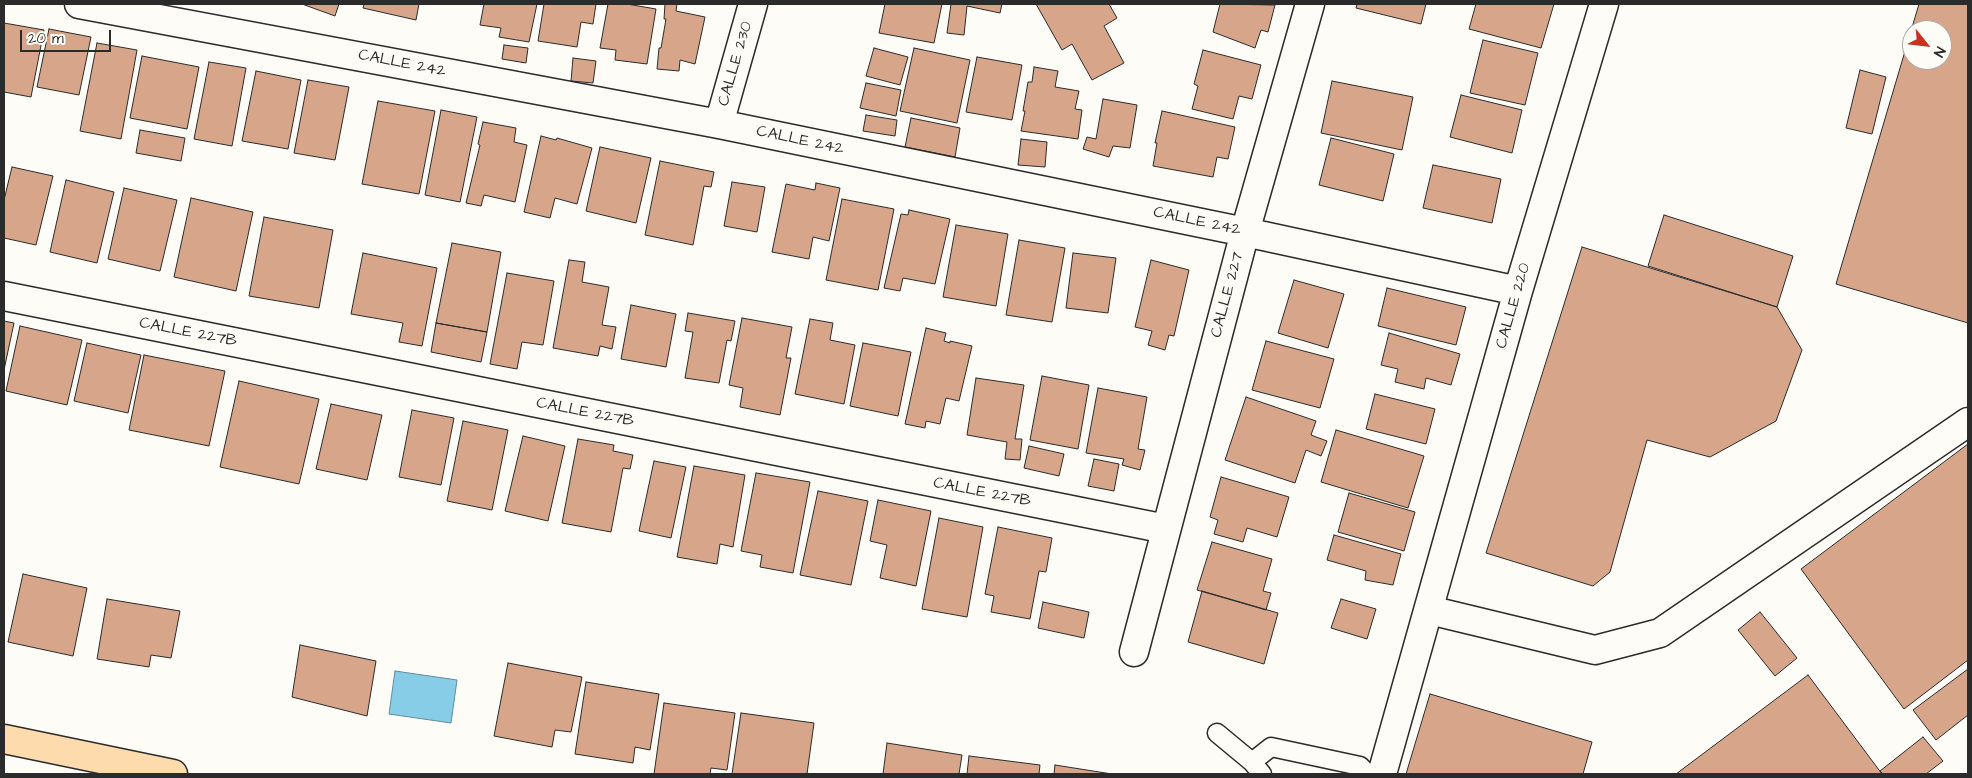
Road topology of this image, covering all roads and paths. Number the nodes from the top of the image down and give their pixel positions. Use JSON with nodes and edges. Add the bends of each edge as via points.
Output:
{"nodes":[{"id":1,"x":79,"y":4,"type":"edge"},
{"id":2,"x":753,"y":4,"type":"edge"},
{"id":3,"x":1310,"y":4,"type":"edge"},
{"id":4,"x":1604,"y":4,"type":"edge"},
{"id":5,"x":212,"y":15,"type":"edge"},
{"id":6,"x":719,"y":124,"type":"junction"},
{"id":7,"x":1245,"y":232,"type":"junction"},
{"id":8,"x":1518,"y":291,"type":"junction"},
{"id":9,"x":4,"y":296,"type":"edge"},
{"id":10,"x":1968,"y":422,"type":"edge"},
{"id":11,"x":1166,"y":530,"type":"junction"},
{"id":12,"x":1429,"y":610,"type":"junction"},
{"id":13,"x":1134,"y":652,"type":"dead end"},
{"id":14,"x":1217,"y":733,"type":"dead end"},
{"id":15,"x":4,"y":739,"type":"edge"},
{"id":16,"x":1257,"y":768,"type":"edge"},
{"id":17,"x":172,"y":774,"type":"edge"},
{"id":18,"x":1368,"y":774,"type":"edge"},
{"id":19,"x":1382,"y":774,"type":"edge"}],
"edges":[{"from":1,"to":5,"type":"street","name":"CALLE 242"},
{"from":2,"to":6,"type":"street","name":"CALLE 230"},
{"from":3,"to":7,"type":"street","name":"CALLE 227"},
{"from":4,"to":8,"type":"street","name":"CALLE 220"},
{"from":5,"to":6,"type":"street","name":"CALLE 242"},
{"from":6,"to":7,"type":"street","name":"CALLE 242"},
{"from":7,"to":8,"type":"street","name":"CALLE 242"},
{"from":7,"to":11,"type":"street","name":"CALLE 227"},
{"from":8,"to":12,"type":"street","name":"CALLE 220"},
{"from":9,"to":11,"type":"street","name":"CALLE 227B"},
{"from":10,"to":12,"type":"street","via":[[1660,633],[1595,650]]},
{"from":11,"to":13,"type":"street","name":"CALLE 227"},
{"from":12,"to":19,"type":"street","name":"CALLE 220"},
{"from":14,"to":16,"type":"lane"},
{"from":15,"to":17,"type":"highway"},
{"from":16,"to":18,"type":"lane","via":[[1271,747],[1360,766]]}]}
